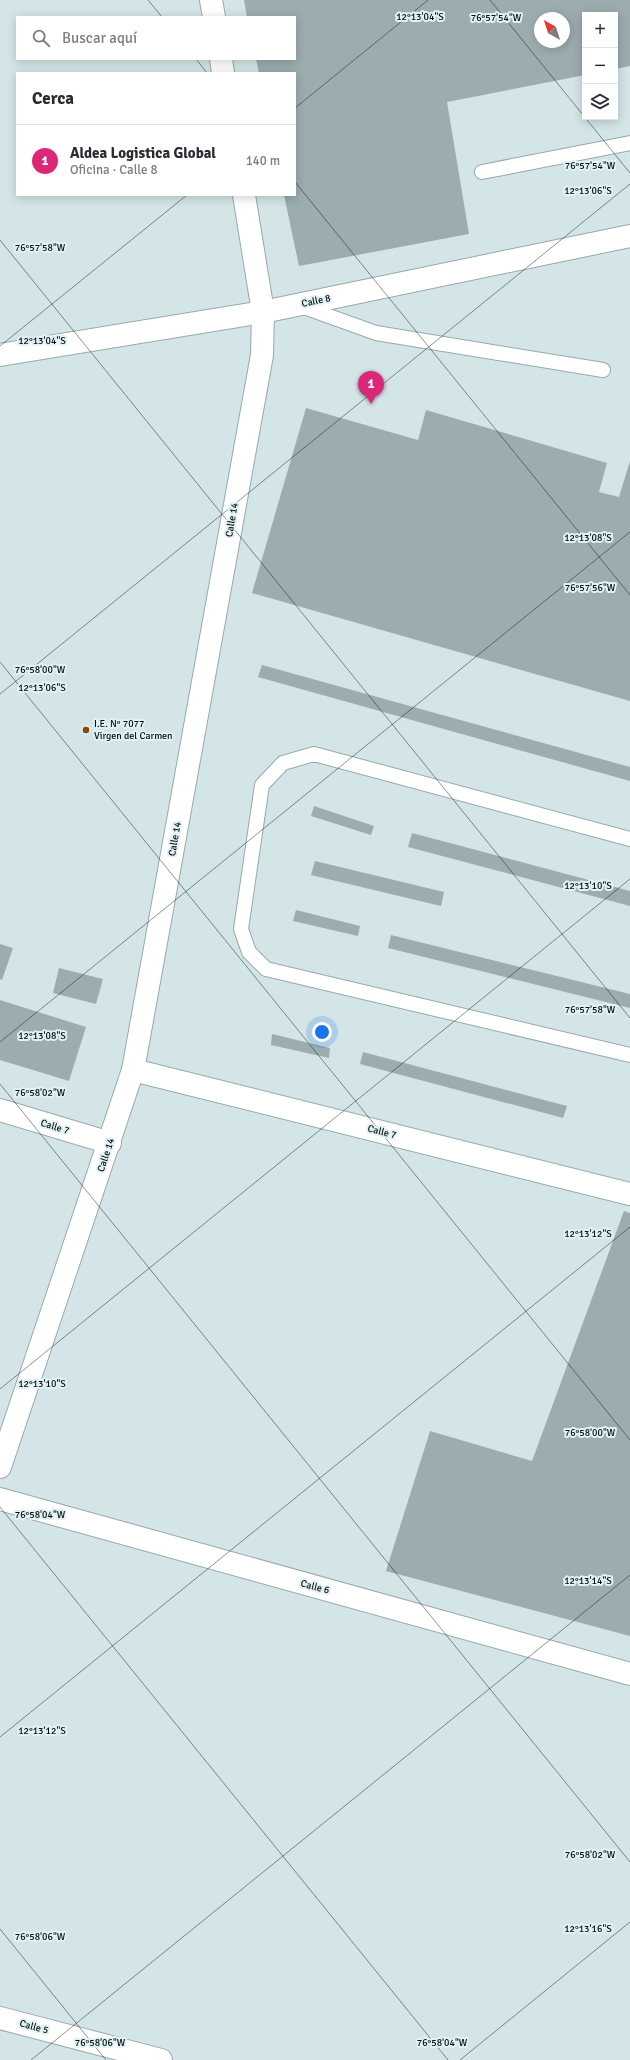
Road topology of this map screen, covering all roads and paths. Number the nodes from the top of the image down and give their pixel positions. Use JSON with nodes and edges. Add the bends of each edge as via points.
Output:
{"nodes":[{"id":1,"x":211,"y":0,"type":"edge"},
{"id":2,"x":214,"y":16,"type":"edge"},
{"id":3,"x":221,"y":60,"type":"edge"},
{"id":4,"x":223,"y":72,"type":"edge"},
{"id":5,"x":630,"y":143,"type":"edge"},
{"id":6,"x":482,"y":172,"type":"dead end"},
{"id":7,"x":244,"y":196,"type":"edge"},
{"id":8,"x":630,"y":236,"type":"edge"},
{"id":9,"x":298,"y":305,"type":"junction"},
{"id":10,"x":263,"y":312,"type":"junction"},
{"id":11,"x":0,"y":355,"type":"edge"},
{"id":12,"x":603,"y":370,"type":"dead end"},
{"id":13,"x":630,"y":839,"type":"edge"},
{"id":14,"x":630,"y":1055,"type":"edge"},
{"id":15,"x":133,"y":1070,"type":"junction"},
{"id":16,"x":0,"y":1110,"type":"edge"},
{"id":17,"x":110,"y":1143,"type":"junction"},
{"id":18,"x":630,"y":1194,"type":"edge"},
{"id":19,"x":0,"y":1467,"type":"edge"},
{"id":20,"x":0,"y":1499,"type":"edge"},
{"id":21,"x":521,"y":1644,"type":"edge"},
{"id":22,"x":0,"y":2018,"type":"edge"},
{"id":23,"x":161,"y":2060,"type":"edge"}],
"edges":[{"from":1,"to":2,"type":"street"},
{"from":3,"to":4,"type":"street"},
{"from":5,"to":6,"type":"lane"},
{"from":7,"to":10,"type":"street","name":"Calle 14"},
{"from":8,"to":9,"type":"street","name":"Calle 8"},
{"from":9,"to":10,"type":"street","name":"Calle 8"},
{"from":9,"to":12,"type":"lane","via":[[376,333]]},
{"from":10,"to":11,"type":"street","name":"Calle 8"},
{"from":10,"to":15,"type":"street","name":"Calle 14","via":[[262,355]]},
{"from":13,"to":14,"type":"lane","via":[[314,754],[283,763],[262,785],[241,929],[249,952],[266,969]]},
{"from":15,"to":17,"type":"street","name":"Calle 14"},
{"from":15,"to":18,"type":"street","name":"Calle 7"},
{"from":16,"to":17,"type":"street","name":"Calle 7"},
{"from":17,"to":19,"type":"street","name":"Calle 14"},
{"from":20,"to":21,"type":"street"},
{"from":22,"to":23,"type":"street","name":"Calle 5"}]}
